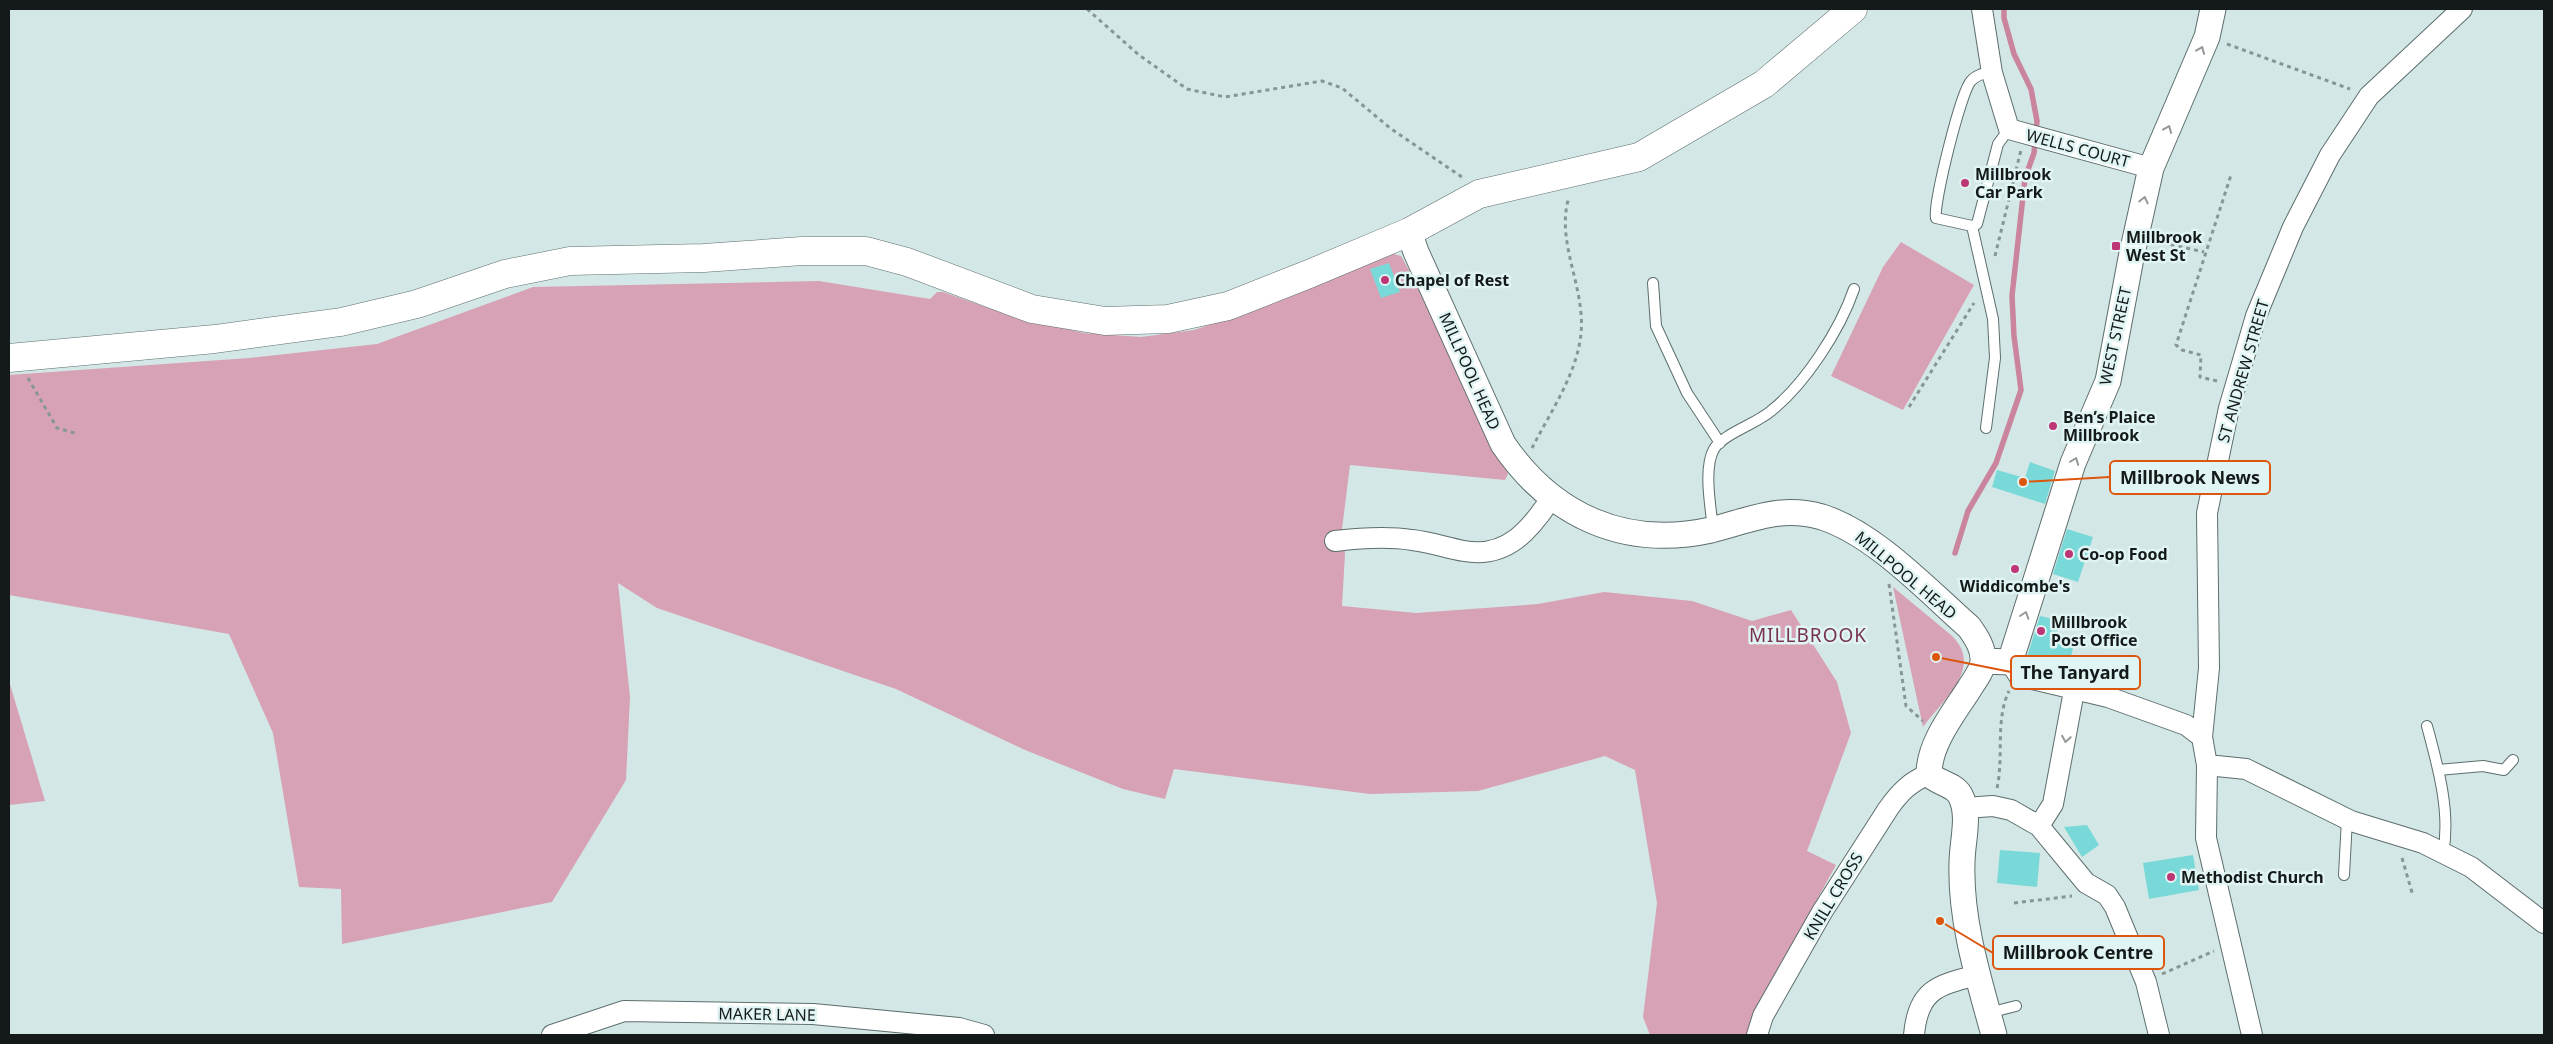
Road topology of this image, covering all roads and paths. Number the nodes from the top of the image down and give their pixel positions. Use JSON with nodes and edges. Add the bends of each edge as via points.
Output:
{"nodes":[{"id":1,"x":1087,"y":9,"type":"edge"},
{"id":2,"x":1852,"y":9,"type":"edge"},
{"id":3,"x":1982,"y":9,"type":"edge"},
{"id":4,"x":2213,"y":9,"type":"edge"},
{"id":5,"x":2462,"y":9,"type":"edge"},
{"id":6,"x":2244,"y":50,"type":"dead end"},
{"id":7,"x":1992,"y":70,"type":"junction"},
{"id":8,"x":2369,"y":96,"type":"junction"},
{"id":9,"x":2016,"y":131,"type":"junction"},
{"id":10,"x":2151,"y":168,"type":"junction"},
{"id":11,"x":1580,"y":172,"type":"junction"},
{"id":12,"x":2231,"y":175,"type":"dead end"},
{"id":13,"x":1479,"y":194,"type":"junction"},
{"id":14,"x":1972,"y":226,"type":"junction"},
{"id":15,"x":1409,"y":232,"type":"junction"},
{"id":16,"x":2175,"y":246,"type":"dead end"},
{"id":17,"x":2204,"y":252,"type":"junction"},
{"id":18,"x":1653,"y":283,"type":"dead end"},
{"id":19,"x":1854,"y":289,"type":"dead end"},
{"id":20,"x":13,"y":358,"type":"edge"},
{"id":21,"x":2236,"y":384,"type":"junction"},
{"id":22,"x":1986,"y":428,"type":"dead end"},
{"id":23,"x":78,"y":434,"type":"dead end"},
{"id":24,"x":1720,"y":443,"type":"junction"},
{"id":25,"x":1521,"y":470,"type":"junction"},
{"id":26,"x":1552,"y":497,"type":"junction"},
{"id":27,"x":1713,"y":529,"type":"junction"},
{"id":28,"x":1335,"y":542,"type":"dead end"},
{"id":29,"x":1890,"y":586,"type":"dead end"},
{"id":30,"x":1983,"y":661,"type":"junction"},
{"id":31,"x":2014,"y":669,"type":"junction"},
{"id":32,"x":2074,"y":691,"type":"junction"},
{"id":33,"x":2427,"y":726,"type":"dead end"},
{"id":34,"x":1942,"y":734,"type":"junction"},
{"id":35,"x":2202,"y":737,"type":"junction"},
{"id":36,"x":2513,"y":760,"type":"dead end"},
{"id":37,"x":2206,"y":764,"type":"junction"},
{"id":38,"x":2438,"y":770,"type":"junction"},
{"id":39,"x":1929,"y":774,"type":"junction"},
{"id":40,"x":1993,"y":806,"type":"junction"},
{"id":41,"x":1965,"y":808,"type":"junction"},
{"id":42,"x":2346,"y":819,"type":"junction"},
{"id":43,"x":2039,"y":826,"type":"junction"},
{"id":44,"x":2402,"y":837,"type":"junction"},
{"id":45,"x":2443,"y":854,"type":"junction"},
{"id":46,"x":2344,"y":875,"type":"dead end"},
{"id":47,"x":2086,"y":883,"type":"junction"},
{"id":48,"x":2414,"y":896,"type":"dead end"},
{"id":49,"x":2014,"y":904,"type":"dead end"},
{"id":50,"x":2544,"y":923,"type":"edge"},
{"id":51,"x":2232,"y":944,"type":"junction"},
{"id":52,"x":1978,"y":976,"type":"junction"},
{"id":53,"x":2146,"y":982,"type":"junction"},
{"id":54,"x":2016,"y":1006,"type":"dead end"},
{"id":55,"x":1991,"y":1024,"type":"edge"},
{"id":56,"x":552,"y":1035,"type":"edge"},
{"id":57,"x":984,"y":1035,"type":"edge"},
{"id":58,"x":1757,"y":1035,"type":"edge"},
{"id":59,"x":1914,"y":1035,"type":"edge"},
{"id":60,"x":2159,"y":1035,"type":"edge"},
{"id":61,"x":2252,"y":1035,"type":"edge"}],
"edges":[{"from":1,"to":13,"type":"path","via":[[1139,55],[1187,89],[1226,97],[1322,81],[1342,88],[1390,128],[1474,186]]},
{"from":2,"to":11,"type":"main road","via":[[1764,84],[1718,113],[1639,157]]},
{"from":3,"to":7,"type":"street","name":"WELLS COURT"},
{"from":10,"to":4,"type":"street","name":"WEST STREET","one_way":true,"via":[[2206,37]]},
{"from":5,"to":8,"type":"street","name":"ST ANDREW STREET"},
{"from":6,"to":8,"type":"path"},
{"from":7,"to":9,"type":"street","name":"WELLS COURT"},
{"from":7,"to":14,"type":"lane","via":[[1971,81],[1964,93],[1935,214],[1940,220]]},
{"from":8,"to":21,"type":"street","name":"ST ANDREW STREET","via":[[2330,155],[2293,227],[2256,316]]},
{"from":9,"to":10,"type":"street","name":"WELLS COURT"},
{"from":9,"to":14,"type":"lane","via":[[1998,144],[1979,219]]},
{"from":31,"to":10,"type":"street","name":"WEST STREET","one_way":true,"via":[[2074,463],[2108,381]]},
{"from":11,"to":13,"type":"main road"},
{"from":11,"to":25,"type":"path","via":[[1564,214],[1581,314],[1578,354]]},
{"from":12,"to":17,"type":"path"},
{"from":13,"to":15,"type":"main road"},
{"from":14,"to":22,"type":"lane","via":[[1994,320],[1995,358]]},
{"from":15,"to":20,"type":"main road","via":[[1228,306],[1168,319],[1105,321],[1032,309],[908,262],[866,251],[802,252],[570,261],[505,274],[417,304],[341,322],[215,340]]},
{"from":15,"to":25,"type":"street","name":"MILLPOOL HEAD","via":[[1502,444]]},
{"from":16,"to":17,"type":"path"},
{"from":17,"to":21,"type":"path","via":[[2176,345],[2201,355],[2200,377]]},
{"from":18,"to":24,"type":"lane","via":[[1656,326],[1687,393]]},
{"from":19,"to":24,"type":"lane","via":[[1837,330],[1785,397],[1771,411]]},
{"from":20,"to":23,"type":"path","via":[[57,428]]},
{"from":21,"to":35,"type":"street","name":"ST ANDREW STREET","via":[[2207,512],[2209,668]]},
{"from":24,"to":27,"type":"lane","via":[[1711,461],[1709,490]]},
{"from":25,"to":26,"type":"street","name":"MILLPOOL HEAD"},
{"from":26,"to":27,"type":"street","name":"MILLPOOL HEAD","via":[[1600,525],[1626,533],[1657,537]]},
{"from":26,"to":28,"type":"street","via":[[1524,534],[1510,545],[1488,553],[1466,552],[1411,540]]},
{"from":27,"to":30,"type":"street","name":"MILLPOOL HEAD","via":[[1764,514],[1794,512],[1821,517],[1848,528],[1877,546],[1969,627],[1980,643]]},
{"from":29,"to":34,"type":"path","via":[[1906,706],[1916,717]]},
{"from":30,"to":31,"type":"street"},
{"from":30,"to":34,"type":"street"},
{"from":31,"to":32,"type":"street"},
{"from":31,"to":40,"type":"path","via":[[2003,704],[2000,775]]},
{"from":32,"to":35,"type":"street","via":[[2108,697],[2167,717],[2186,724]]},
{"from":32,"to":43,"type":"street","one_way":true,"via":[[2053,804]]},
{"from":33,"to":38,"type":"lane"},
{"from":34,"to":39,"type":"street","via":[[1929,760]]},
{"from":35,"to":37,"type":"street","name":"ST ANDREW STREET"},
{"from":36,"to":38,"type":"lane","via":[[2504,770],[2483,766]]},
{"from":37,"to":42,"type":"street","via":[[2246,769]]},
{"from":37,"to":51,"type":"street","name":"ST ANDREW STREET","via":[[2206,838]]},
{"from":38,"to":45,"type":"lane","via":[[2446,836]]},
{"from":39,"to":41,"type":"street","via":[[1935,781],[1959,793]]},
{"from":39,"to":58,"type":"street","name":"KNILL CROSS","via":[[1898,794],[1883,816],[1822,912],[1763,1016]]},
{"from":40,"to":41,"type":"street"},
{"from":40,"to":43,"type":"street","via":[[2011,810]]},
{"from":41,"to":52,"type":"street","via":[[1962,864],[1966,923]]},
{"from":42,"to":44,"type":"street"},
{"from":42,"to":46,"type":"lane"},
{"from":43,"to":47,"type":"street"},
{"from":44,"to":45,"type":"street","via":[[2423,843]]},
{"from":44,"to":48,"type":"path","via":[[2402,858]]},
{"from":45,"to":50,"type":"street","via":[[2471,867]]},
{"from":47,"to":49,"type":"path","via":[[2077,896]]},
{"from":47,"to":53,"type":"street","via":[[2107,895],[2115,907]]},
{"from":51,"to":53,"type":"path"},
{"from":51,"to":61,"type":"street","name":"ST ANDREW STREET"},
{"from":52,"to":55,"type":"street"},
{"from":52,"to":59,"type":"street","via":[[1943,984],[1926,997],[1915,1014]]},
{"from":53,"to":60,"type":"street"},
{"from":54,"to":55,"type":"lane"},
{"from":56,"to":57,"type":"street","name":"MAKER LANE","via":[[624,1011],[813,1014],[959,1028]]}]}
